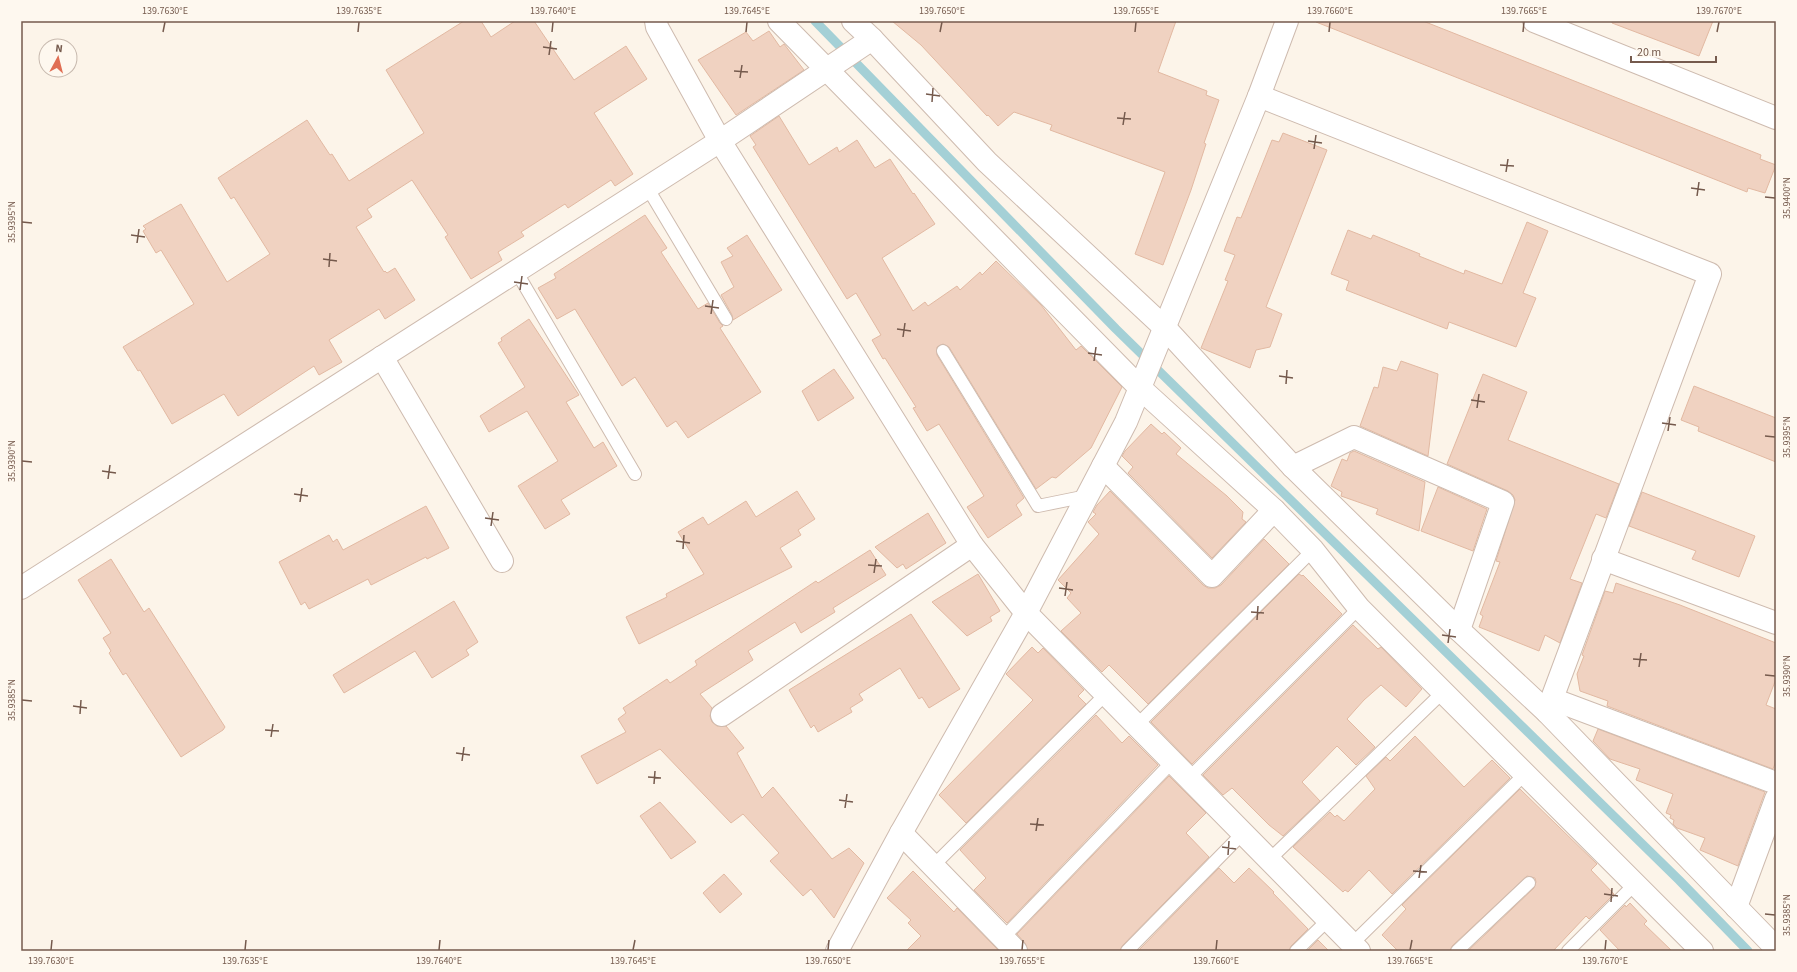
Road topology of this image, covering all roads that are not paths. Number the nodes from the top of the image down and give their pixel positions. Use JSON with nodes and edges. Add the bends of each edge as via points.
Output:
{"nodes":[{"id":1,"x":656,"y":21,"type":"edge"},
{"id":2,"x":779,"y":21,"type":"edge"},
{"id":3,"x":853,"y":21,"type":"edge"},
{"id":4,"x":1287,"y":21,"type":"edge"},
{"id":5,"x":1534,"y":21,"type":"edge"},
{"id":6,"x":872,"y":39,"type":"junction"},
{"id":7,"x":826,"y":70,"type":"junction"},
{"id":8,"x":1259,"y":96,"type":"junction"},
{"id":9,"x":1776,"y":118,"type":"edge"},
{"id":10,"x":720,"y":141,"type":"junction"},
{"id":11,"x":647,"y":188,"type":"junction"},
{"id":12,"x":516,"y":271,"type":"junction"},
{"id":13,"x":726,"y":319,"type":"dead end"},
{"id":14,"x":1165,"y":328,"type":"junction"},
{"id":15,"x":943,"y":351,"type":"dead end"},
{"id":16,"x":382,"y":357,"type":"junction"},
{"id":17,"x":1140,"y":388,"type":"junction"},
{"id":18,"x":1103,"y":466,"type":"junction"},
{"id":19,"x":1292,"y":467,"type":"junction"},
{"id":20,"x":635,"y":474,"type":"dead end"},
{"id":21,"x":1087,"y":496,"type":"junction"},
{"id":22,"x":1274,"y":510,"type":"junction"},
{"id":23,"x":972,"y":545,"type":"junction"},
{"id":24,"x":1313,"y":550,"type":"junction"},
{"id":25,"x":1603,"y":559,"type":"junction"},
{"id":26,"x":502,"y":561,"type":"dead end"},
{"id":27,"x":21,"y":588,"type":"edge"},
{"id":28,"x":1359,"y":608,"type":"junction"},
{"id":29,"x":1026,"y":613,"type":"junction"},
{"id":30,"x":1776,"y":623,"type":"edge"},
{"id":31,"x":1459,"y":630,"type":"junction"},
{"id":32,"x":1443,"y":692,"type":"junction"},
{"id":33,"x":1106,"y":694,"type":"junction"},
{"id":34,"x":1549,"y":706,"type":"junction"},
{"id":35,"x":722,"y":715,"type":"dead end"},
{"id":36,"x":1137,"y":725,"type":"junction"},
{"id":37,"x":1172,"y":761,"type":"junction"},
{"id":38,"x":1525,"y":774,"type":"junction"},
{"id":39,"x":1189,"y":778,"type":"junction"},
{"id":40,"x":1776,"y":783,"type":"edge"},
{"id":41,"x":1776,"y":799,"type":"edge"},
{"id":42,"x":901,"y":833,"type":"junction"},
{"id":43,"x":1243,"y":833,"type":"junction"},
{"id":44,"x":1270,"y":859,"type":"junction"},
{"id":45,"x":933,"y":866,"type":"junction"},
{"id":46,"x":1529,"y":883,"type":"dead end"},
{"id":47,"x":1635,"y":884,"type":"junction"},
{"id":48,"x":1736,"y":908,"type":"junction"},
{"id":49,"x":1329,"y":920,"type":"junction"},
{"id":50,"x":1010,"y":944,"type":"edge"},
{"id":51,"x":1356,"y":947,"type":"edge"},
{"id":52,"x":1776,"y":948,"type":"edge"},
{"id":53,"x":837,"y":951,"type":"edge"},
{"id":54,"x":1127,"y":951,"type":"edge"},
{"id":55,"x":1296,"y":951,"type":"edge"},
{"id":56,"x":1457,"y":951,"type":"edge"},
{"id":57,"x":1568,"y":951,"type":"edge"},
{"id":58,"x":1702,"y":951,"type":"edge"}],
"edges":[{"from":1,"to":10,"type":"street"},
{"from":2,"to":7,"type":"street"},
{"from":3,"to":6,"type":"street"},
{"from":4,"to":8,"type":"street"},
{"from":5,"to":9,"type":"street"},
{"from":6,"to":7,"type":"street"},
{"from":6,"to":14,"type":"street","via":[[987,162]]},
{"from":7,"to":10,"type":"street"},
{"from":7,"to":17,"type":"street"},
{"from":8,"to":14,"type":"street"},
{"from":8,"to":25,"type":"street","via":[[1710,274]]},
{"from":10,"to":11,"type":"street"},
{"from":10,"to":23,"type":"street"},
{"from":11,"to":12,"type":"street"},
{"from":11,"to":13,"type":"lane"},
{"from":12,"to":16,"type":"street"},
{"from":12,"to":20,"type":"lane"},
{"from":14,"to":17,"type":"street"},
{"from":14,"to":19,"type":"street"},
{"from":15,"to":21,"type":"lane","via":[[1038,506]]},
{"from":16,"to":26,"type":"street"},
{"from":16,"to":27,"type":"street"},
{"from":17,"to":18,"type":"street"},
{"from":17,"to":22,"type":"street"},
{"from":18,"to":21,"type":"street"},
{"from":18,"to":22,"type":"street","via":[[1212,576]]},
{"from":19,"to":31,"type":"street"},
{"from":19,"to":31,"type":"street","via":[[1354,437],[1503,502]]},
{"from":21,"to":29,"type":"street"},
{"from":22,"to":24,"type":"street"},
{"from":23,"to":29,"type":"street"},
{"from":23,"to":35,"type":"street"},
{"from":24,"to":28,"type":"street"},
{"from":24,"to":36,"type":"lane"},
{"from":25,"to":30,"type":"street"},
{"from":25,"to":34,"type":"street"},
{"from":28,"to":32,"type":"street"},
{"from":28,"to":39,"type":"lane"},
{"from":29,"to":33,"type":"street"},
{"from":29,"to":42,"type":"street"},
{"from":31,"to":34,"type":"street"},
{"from":32,"to":38,"type":"street"},
{"from":32,"to":44,"type":"lane"},
{"from":33,"to":36,"type":"street"},
{"from":33,"to":45,"type":"lane"},
{"from":34,"to":40,"type":"street"},
{"from":34,"to":48,"type":"street"},
{"from":36,"to":37,"type":"street"},
{"from":37,"to":39,"type":"street"},
{"from":37,"to":50,"type":"lane"},
{"from":38,"to":47,"type":"street"},
{"from":38,"to":51,"type":"lane"},
{"from":39,"to":43,"type":"street"},
{"from":41,"to":48,"type":"street"},
{"from":42,"to":45,"type":"street"},
{"from":42,"to":53,"type":"street"},
{"from":43,"to":44,"type":"street"},
{"from":43,"to":54,"type":"lane"},
{"from":44,"to":49,"type":"street"},
{"from":45,"to":50,"type":"street"},
{"from":46,"to":56,"type":"lane"},
{"from":47,"to":57,"type":"lane"},
{"from":47,"to":58,"type":"street"},
{"from":48,"to":52,"type":"street"},
{"from":49,"to":51,"type":"street"},
{"from":49,"to":55,"type":"lane"}]}
